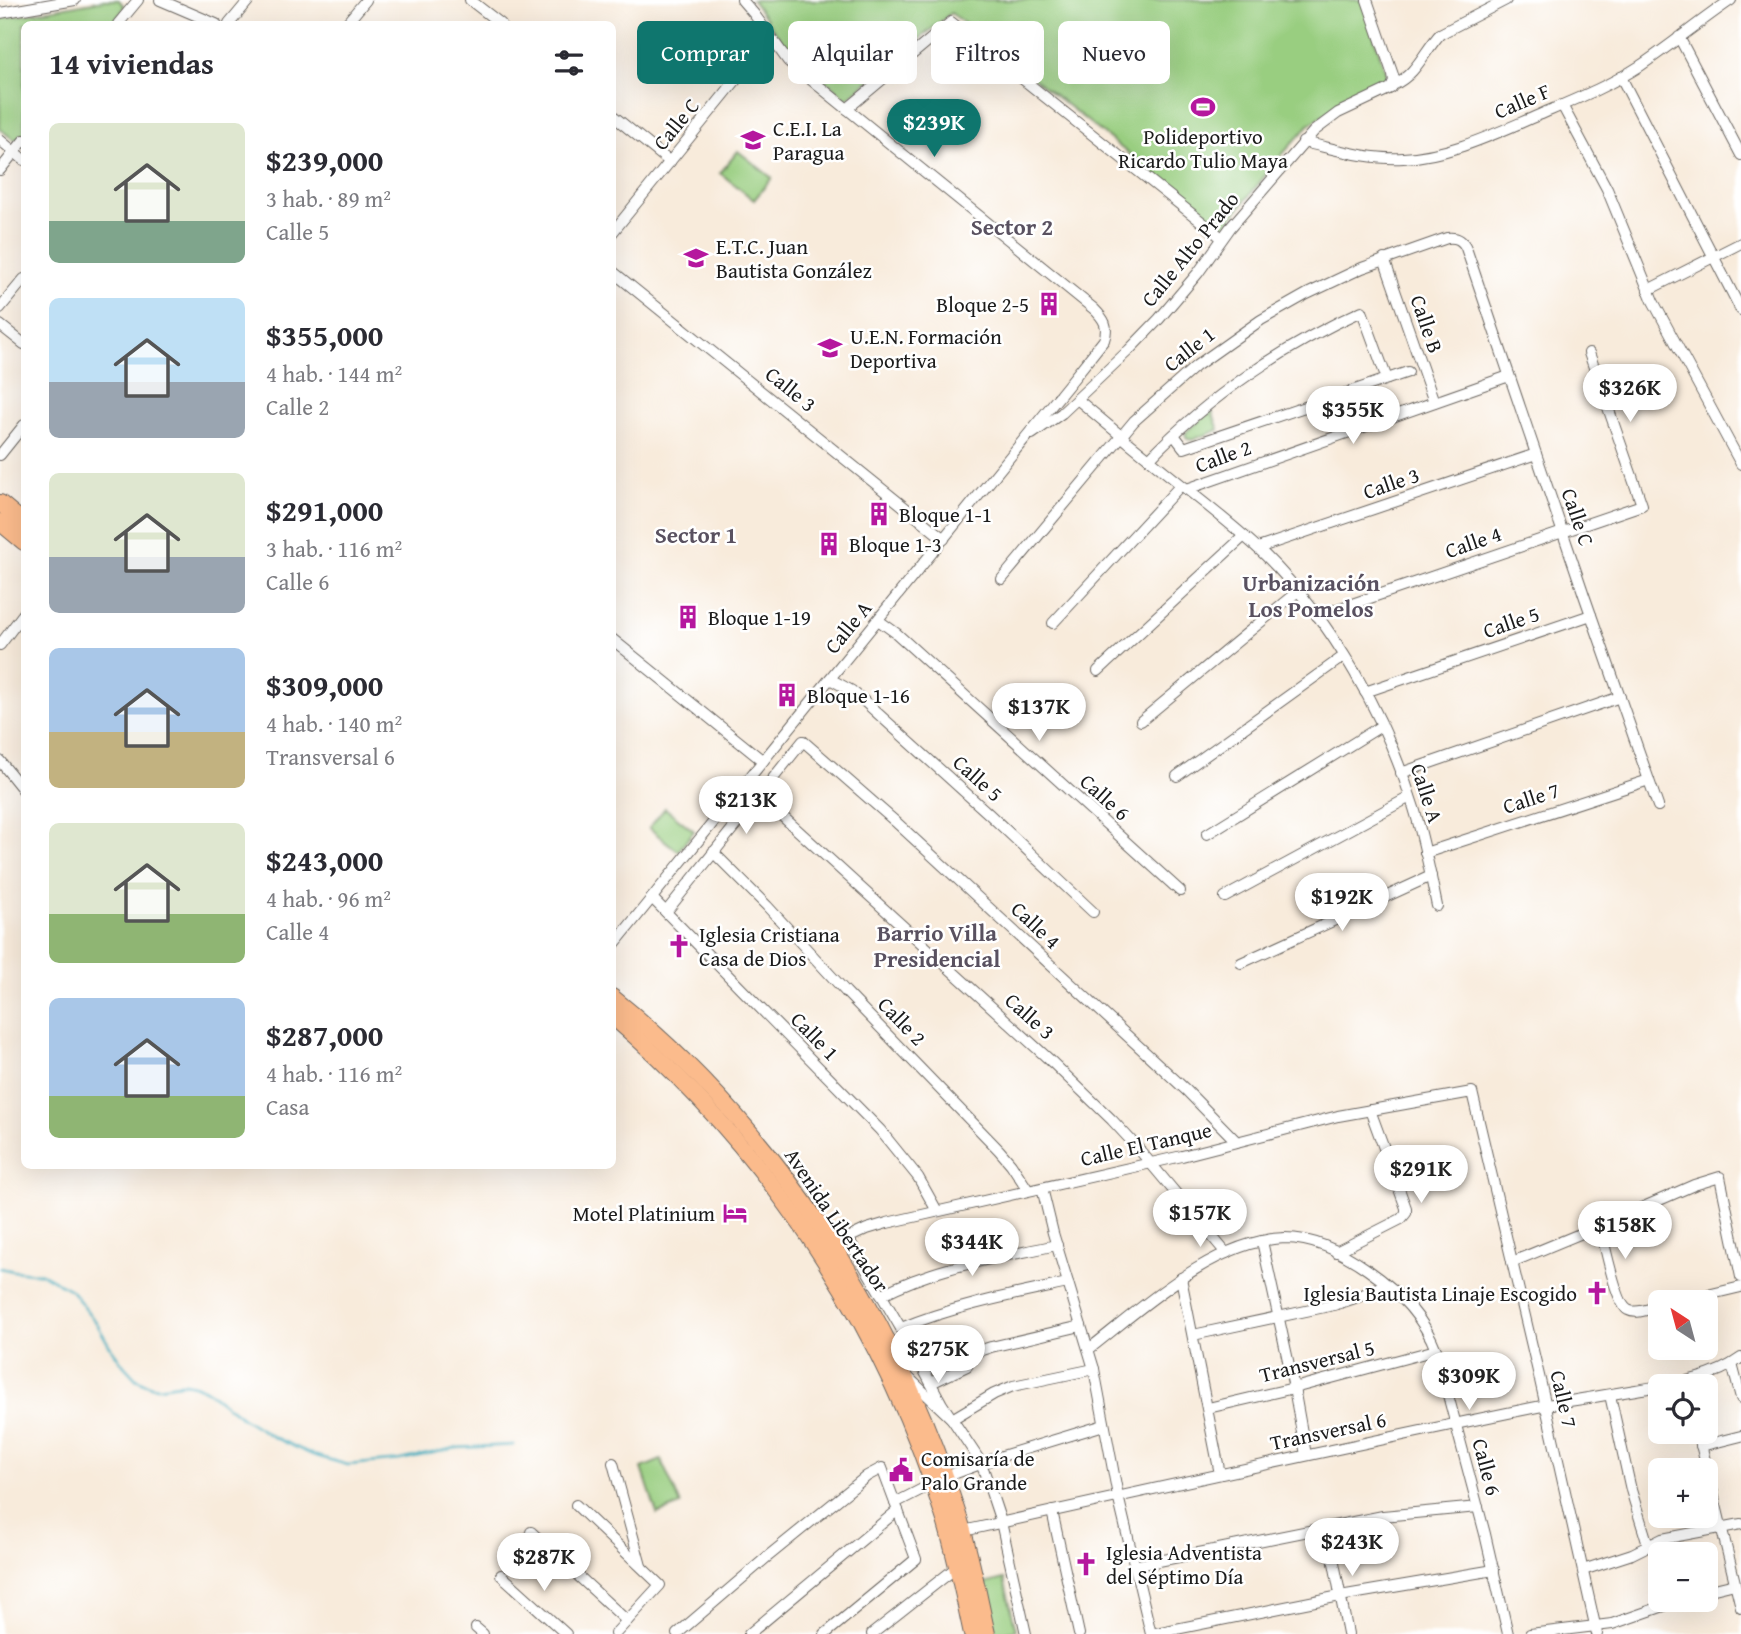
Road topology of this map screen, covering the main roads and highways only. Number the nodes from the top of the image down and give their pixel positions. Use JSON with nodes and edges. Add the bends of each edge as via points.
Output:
{"nodes":[{"id":1,"x":0,"y":503,"type":"edge"},
{"id":2,"x":21,"y":520,"type":"edge"},
{"id":3,"x":0,"y":522,"type":"edge"},
{"id":4,"x":21,"y":540,"type":"edge"},
{"id":5,"x":616,"y":1001,"type":"edge"},
{"id":6,"x":616,"y":1020,"type":"edge"},
{"id":7,"x":939,"y":1480,"type":"junction"},
{"id":8,"x":972,"y":1634,"type":"edge"},
{"id":9,"x":987,"y":1634,"type":"edge"}],
"edges":[{"from":1,"to":2,"type":"main road"},
{"from":3,"to":4,"type":"main road"},
{"from":5,"to":7,"type":"main road","name":"Avenida Libertador","via":[[732,1112],[840,1241],[904,1373]]},
{"from":6,"to":7,"type":"main road","name":"Avenida Libertador","via":[[721,1122],[805,1228],[849,1299]]},
{"from":7,"to":8,"type":"main road","name":"Avenida Libertador"},
{"from":7,"to":9,"type":"main road","name":"Avenida Libertador","via":[[963,1531]]}]}
